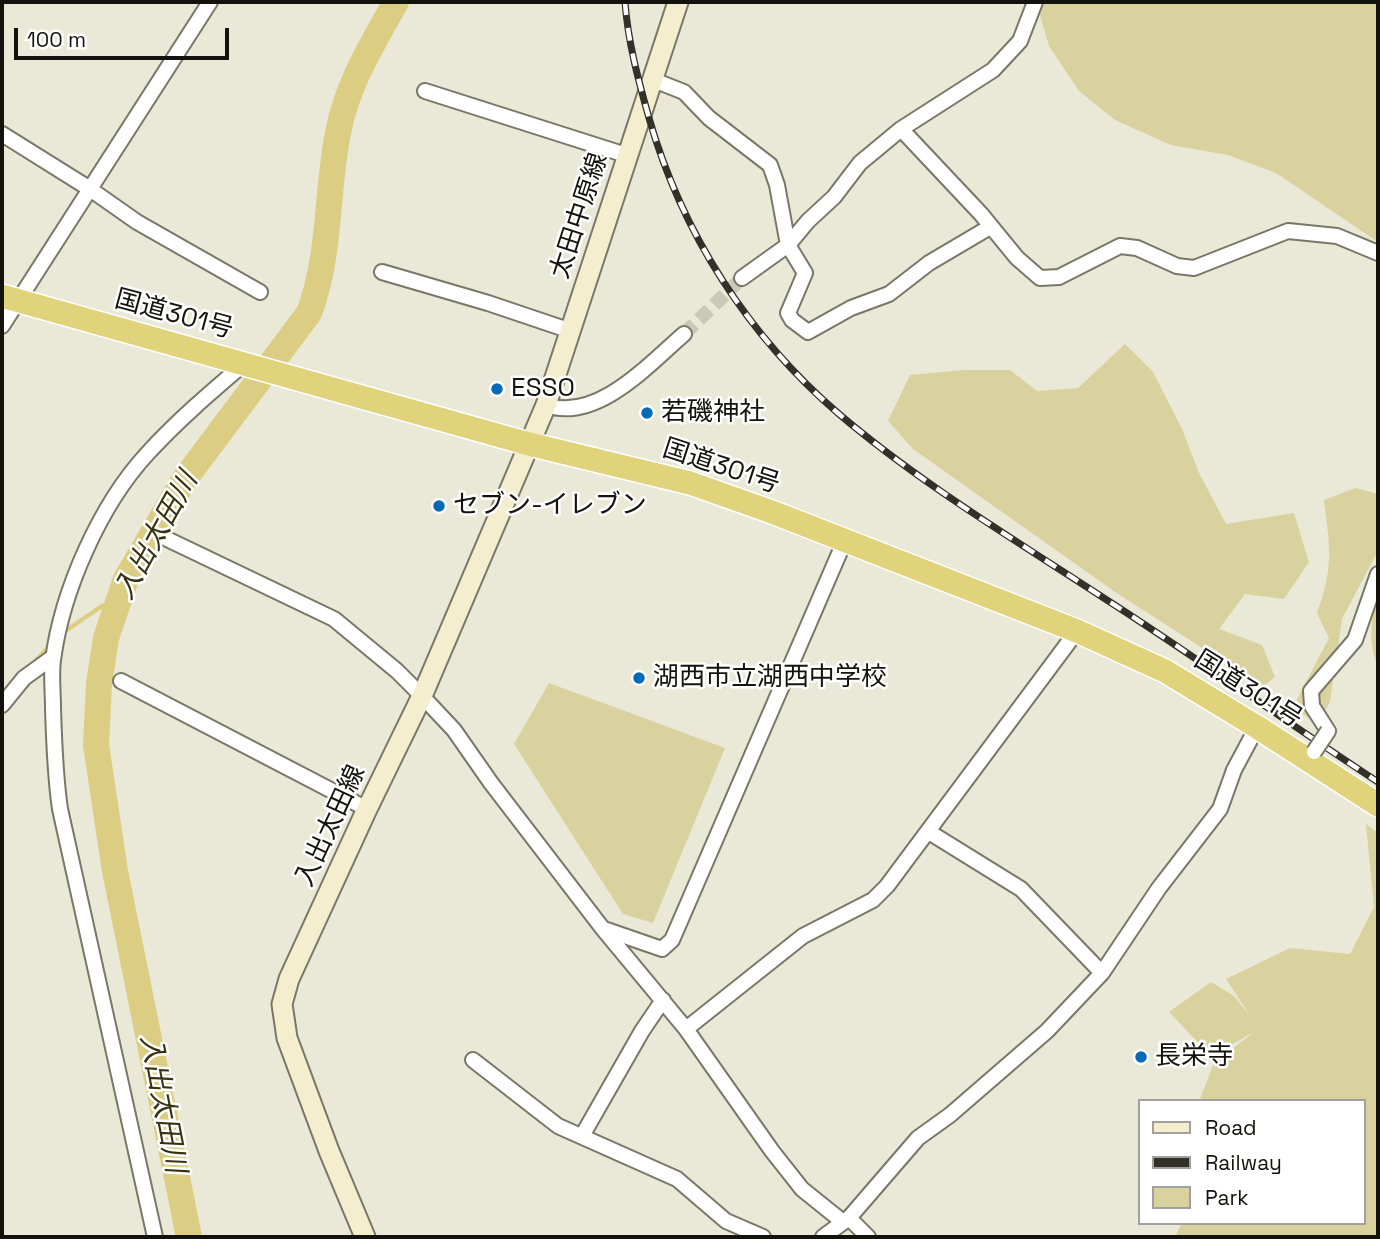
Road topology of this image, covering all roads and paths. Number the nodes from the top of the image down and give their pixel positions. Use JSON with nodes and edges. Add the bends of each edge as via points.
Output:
{"nodes":[{"id":1,"x":210,"y":2,"type":"edge"},
{"id":2,"x":678,"y":2,"type":"edge"},
{"id":3,"x":1035,"y":2,"type":"edge"},
{"id":4,"x":651,"y":79,"type":"junction"},
{"id":5,"x":425,"y":91,"type":"dead end"},
{"id":6,"x":901,"y":129,"type":"junction"},
{"id":7,"x":2,"y":134,"type":"edge"},
{"id":8,"x":626,"y":155,"type":"junction"},
{"id":9,"x":90,"y":189,"type":"junction"},
{"id":10,"x":990,"y":227,"type":"junction"},
{"id":11,"x":788,"y":245,"type":"junction"},
{"id":12,"x":1378,"y":253,"type":"edge"},
{"id":13,"x":382,"y":272,"type":"dead end"},
{"id":14,"x":743,"y":278,"type":"tunnel mouth"},
{"id":15,"x":260,"y":292,"type":"dead end"},
{"id":16,"x":10,"y":298,"type":"edge"},
{"id":17,"x":2,"y":326,"type":"edge"},
{"id":18,"x":571,"y":331,"type":"junction"},
{"id":19,"x":684,"y":334,"type":"tunnel mouth"},
{"id":20,"x":245,"y":363,"type":"junction"},
{"id":21,"x":546,"y":405,"type":"junction"},
{"id":22,"x":529,"y":444,"type":"junction"},
{"id":23,"x":167,"y":539,"type":"dead end"},
{"id":24,"x":845,"y":540,"type":"junction"},
{"id":25,"x":1378,"y":574,"type":"edge"},
{"id":26,"x":1077,"y":631,"type":"junction"},
{"id":27,"x":53,"y":657,"type":"junction"},
{"id":28,"x":121,"y":681,"type":"dead end"},
{"id":29,"x":422,"y":696,"type":"junction"},
{"id":30,"x":2,"y":705,"type":"edge"},
{"id":31,"x":1257,"y":727,"type":"junction"},
{"id":32,"x":1312,"y":756,"type":"junction"},
{"id":33,"x":1378,"y":805,"type":"edge"},
{"id":34,"x":367,"y":809,"type":"junction"},
{"id":35,"x":929,"y":832,"type":"junction"},
{"id":36,"x":603,"y":929,"type":"junction"},
{"id":37,"x":1102,"y":973,"type":"junction"},
{"id":38,"x":663,"y":1000,"type":"junction"},
{"id":39,"x":686,"y":1029,"type":"junction"},
{"id":40,"x":473,"y":1060,"type":"dead end"},
{"id":41,"x":582,"y":1136,"type":"junction"},
{"id":42,"x":846,"y":1220,"type":"junction"},
{"id":43,"x":155,"y":1237,"type":"edge"},
{"id":44,"x":365,"y":1237,"type":"edge"},
{"id":45,"x":763,"y":1237,"type":"edge"},
{"id":46,"x":823,"y":1237,"type":"edge"},
{"id":47,"x":869,"y":1237,"type":"edge"}],
"edges":[{"from":1,"to":9,"type":"street"},
{"from":2,"to":4,"type":"main road","name":"太田中原線"},
{"from":3,"to":6,"type":"street","via":[[1020,41],[993,70]]},
{"from":4,"to":8,"type":"main road","name":"太田中原線"},
{"from":4,"to":11,"type":"street","via":[[684,92],[709,118],[770,165]]},
{"from":5,"to":8,"type":"street"},
{"from":6,"to":10,"type":"street"},
{"from":6,"to":11,"type":"street","via":[[860,163]]},
{"from":7,"to":9,"type":"street"},
{"from":8,"to":18,"type":"main road","name":"太田中原線"},
{"from":9,"to":15,"type":"street","via":[[137,222]]},
{"from":9,"to":16,"type":"street"},
{"from":10,"to":11,"type":"street","via":[[929,263],[889,294],[808,332],[788,313],[805,273]]},
{"from":10,"to":12,"type":"street","via":[[1040,278],[1059,276],[1120,246],[1194,268],[1288,231],[1336,236]]},
{"from":11,"to":14,"type":"street"},
{"from":13,"to":18,"type":"street"},
{"from":16,"to":17,"type":"street"},
{"from":16,"to":20,"type":"highway","name":"国道301号"},
{"from":18,"to":21,"type":"main road","name":"太田中原線"},
{"from":19,"to":21,"type":"street","via":[[612,394],[561,410]]},
{"from":20,"to":22,"type":"highway","name":"国道301号"},
{"from":20,"to":27,"type":"street","via":[[146,455],[116,496],[69,592]]},
{"from":21,"to":22,"type":"main road","name":"太田中原線"},
{"from":22,"to":24,"type":"highway","name":"国道301号","via":[[690,483]]},
{"from":22,"to":29,"type":"main road","name":"入出太田線"},
{"from":23,"to":29,"type":"street","via":[[334,619]]},
{"from":24,"to":26,"type":"highway","name":"国道301号"},
{"from":24,"to":36,"type":"street","via":[[671,940],[662,948]]},
{"from":25,"to":32,"type":"street","bridge":true,"via":[[1355,640],[1311,691],[1312,706],[1328,731]]},
{"from":26,"to":31,"type":"highway","name":"国道301号","via":[[1165,671]]},
{"from":26,"to":35,"type":"street"},
{"from":27,"to":30,"type":"street","via":[[24,678]]},
{"from":27,"to":43,"type":"street","via":[[53,759],[60,809]]},
{"from":28,"to":34,"type":"street"},
{"from":29,"to":34,"type":"main road","name":"入出太田線"},
{"from":29,"to":36,"type":"street","via":[[454,730]]},
{"from":31,"to":32,"type":"highway","name":"国道301号"},
{"from":31,"to":37,"type":"street","via":[[1220,809]]},
{"from":32,"to":33,"type":"highway","name":"国道301号"},
{"from":34,"to":44,"type":"main road","name":"入出太田線","via":[[289,979],[282,1004],[287,1038]]},
{"from":35,"to":37,"type":"street","via":[[1021,889]]},
{"from":35,"to":39,"type":"street","via":[[873,900],[803,936]]},
{"from":36,"to":38,"type":"street"},
{"from":37,"to":42,"type":"street","via":[[1047,1031],[918,1139]]},
{"from":38,"to":39,"type":"street"},
{"from":38,"to":41,"type":"street"},
{"from":39,"to":42,"type":"street","via":[[802,1189]]},
{"from":40,"to":41,"type":"street","via":[[558,1126]]},
{"from":41,"to":45,"type":"street","via":[[677,1179],[726,1221]]},
{"from":42,"to":46,"type":"street"},
{"from":42,"to":47,"type":"street"}]}
